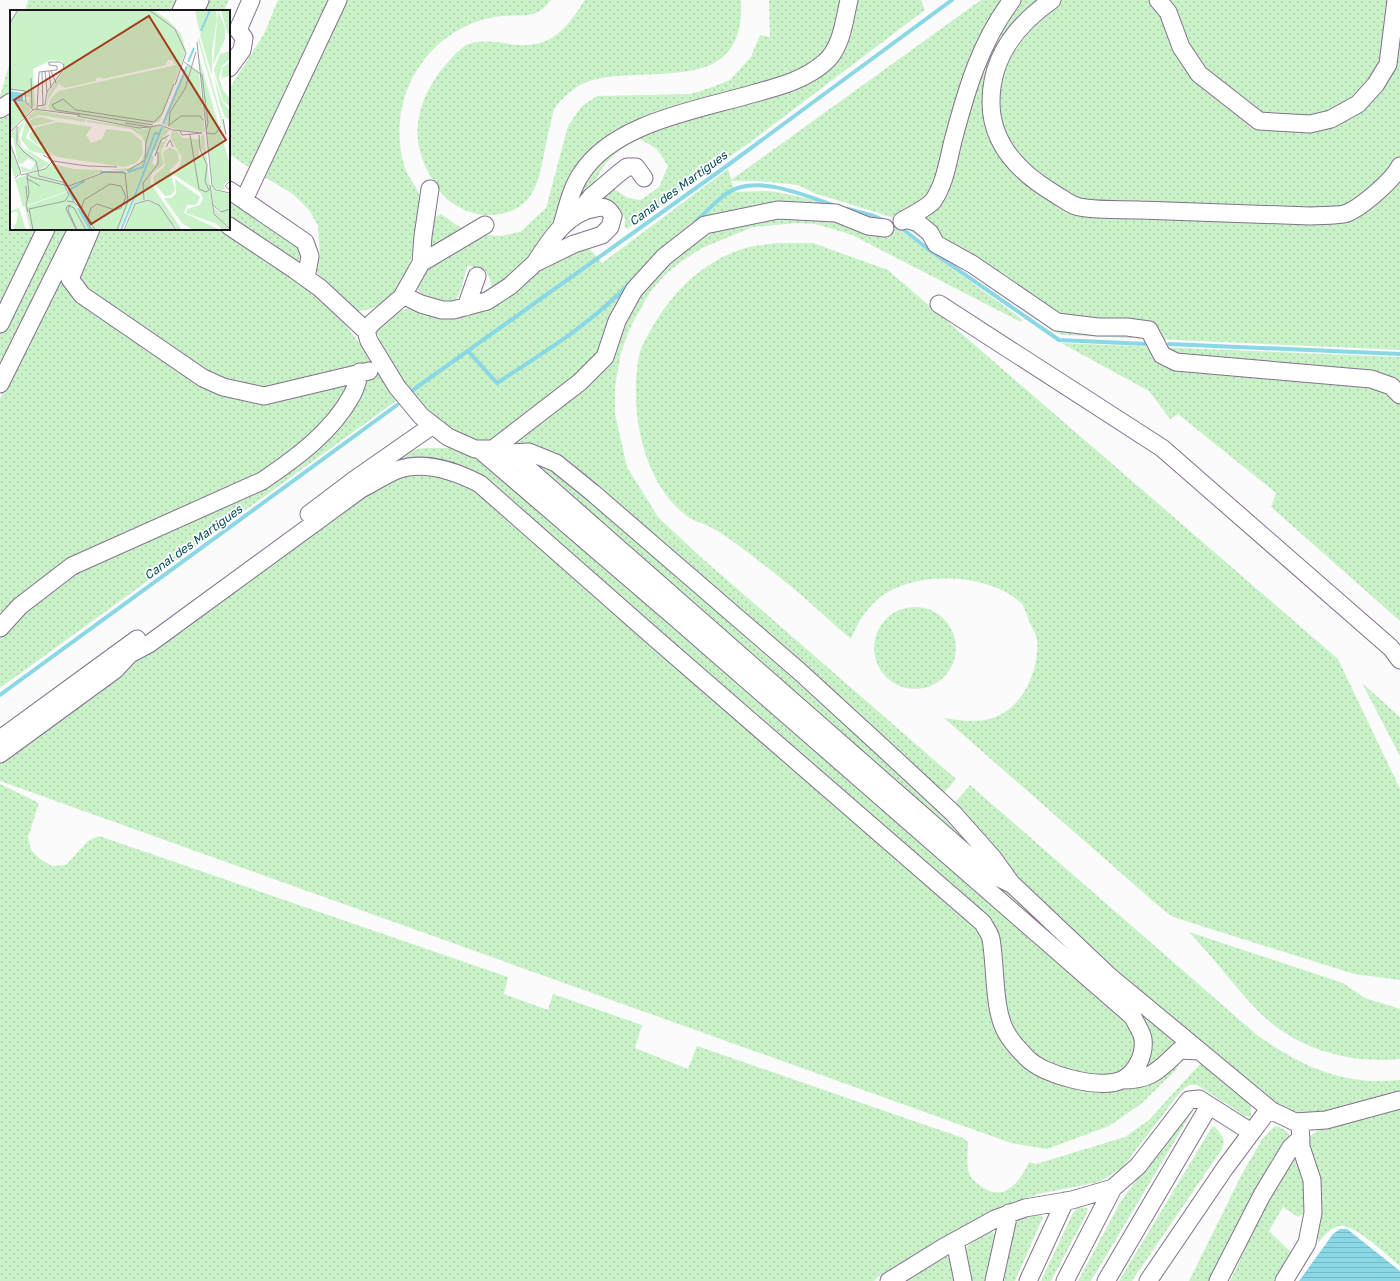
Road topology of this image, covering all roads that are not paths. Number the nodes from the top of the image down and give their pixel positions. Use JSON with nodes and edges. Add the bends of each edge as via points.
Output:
{"nodes":[{"id":1,"x":186,"y":0,"type":"edge"},
{"id":2,"x":200,"y":0,"type":"edge"},
{"id":3,"x":252,"y":0,"type":"edge"},
{"id":4,"x":338,"y":0,"type":"edge"},
{"id":5,"x":849,"y":0,"type":"edge"},
{"id":6,"x":1012,"y":0,"type":"edge"},
{"id":7,"x":1052,"y":0,"type":"edge"},
{"id":8,"x":1158,"y":0,"type":"edge"},
{"id":9,"x":1396,"y":0,"type":"edge"},
{"id":10,"x":181,"y":10,"type":"edge"},
{"id":11,"x":195,"y":10,"type":"edge"},
{"id":12,"x":230,"y":67,"type":"edge"},
{"id":13,"x":10,"y":103,"type":"edge"},
{"id":14,"x":0,"y":109,"type":"edge"},
{"id":15,"x":1400,"y":166,"type":"edge"},
{"id":16,"x":644,"y":178,"type":"dead end"},
{"id":17,"x":430,"y":189,"type":"dead end"},
{"id":18,"x":230,"y":191,"type":"edge"},
{"id":19,"x":244,"y":200,"type":"junction"},
{"id":20,"x":578,"y":213,"type":"junction"},
{"id":21,"x":485,"y":225,"type":"dead end"},
{"id":22,"x":562,"y":225,"type":"junction"},
{"id":23,"x":230,"y":227,"type":"edge"},
{"id":24,"x":884,"y":228,"type":"dead end"},
{"id":25,"x":46,"y":230,"type":"edge"},
{"id":26,"x":77,"y":230,"type":"edge"},
{"id":27,"x":91,"y":230,"type":"edge"},
{"id":28,"x":421,"y":263,"type":"junction"},
{"id":29,"x":535,"y":263,"type":"junction"},
{"id":30,"x":477,"y":276,"type":"dead end"},
{"id":31,"x":306,"y":278,"type":"junction"},
{"id":32,"x":403,"y":296,"type":"junction"},
{"id":33,"x":939,"y":304,"type":"dead end"},
{"id":34,"x":466,"y":307,"type":"junction"},
{"id":35,"x":0,"y":324,"type":"edge"},
{"id":36,"x":366,"y":331,"type":"junction"},
{"id":37,"x":387,"y":371,"type":"junction"},
{"id":38,"x":360,"y":372,"type":"junction"},
{"id":39,"x":0,"y":384,"type":"edge"},
{"id":40,"x":1400,"y":395,"type":"edge"},
{"id":41,"x":433,"y":426,"type":"junction"},
{"id":42,"x":486,"y":449,"type":"junction"},
{"id":43,"x":510,"y":453,"type":"junction"},
{"id":44,"x":0,"y":628,"type":"edge"},
{"id":45,"x":133,"y":647,"type":"junction"},
{"id":46,"x":1397,"y":650,"type":"edge"},
{"id":47,"x":0,"y":739,"type":"edge"},
{"id":48,"x":0,"y":754,"type":"edge"},
{"id":49,"x":1013,"y":885,"type":"junction"},
{"id":50,"x":1199,"y":1051,"type":"junction"},
{"id":51,"x":1121,"y":1080,"type":"junction"},
{"id":52,"x":1400,"y":1100,"type":"edge"},
{"id":53,"x":1210,"y":1106,"type":"junction"},
{"id":54,"x":1269,"y":1109,"type":"junction"},
{"id":55,"x":1300,"y":1130,"type":"junction"},
{"id":56,"x":1250,"y":1132,"type":"junction"},
{"id":57,"x":1113,"y":1188,"type":"junction"},
{"id":58,"x":1065,"y":1201,"type":"junction"},
{"id":59,"x":1009,"y":1214,"type":"junction"},
{"id":60,"x":955,"y":1241,"type":"junction"},
{"id":61,"x":889,"y":1281,"type":"edge"},
{"id":62,"x":963,"y":1281,"type":"edge"},
{"id":63,"x":994,"y":1281,"type":"edge"},
{"id":64,"x":1028,"y":1281,"type":"edge"},
{"id":65,"x":1065,"y":1281,"type":"edge"},
{"id":66,"x":1106,"y":1281,"type":"edge"},
{"id":67,"x":1148,"y":1281,"type":"edge"},
{"id":68,"x":1218,"y":1281,"type":"edge"},
{"id":69,"x":1284,"y":1281,"type":"edge"}],
"edges":[{"from":1,"to":10,"type":"lane"},
{"from":2,"to":11,"type":"lane"},
{"from":3,"to":12,"type":"lane","via":[[238,30],[244,38],[242,50]]},
{"from":4,"to":19,"type":"lane"},
{"from":5,"to":22,"type":"lane","via":[[839,44],[824,63],[791,84],[654,123],[624,135],[597,154],[580,175]]},
{"from":6,"to":40,"type":"lane","via":[[982,48],[971,78],[944,180],[932,203],[904,220],[918,223],[930,233],[936,244],[990,275],[1057,322],[1149,330],[1162,355],[1176,362],[1371,379],[1391,386]]},
{"from":7,"to":15,"type":"lane","via":[[1032,14],[999,59],[991,83],[991,110],[999,140],[1017,165],[1034,181],[1077,206],[1310,216],[1344,214],[1375,194]]},
{"from":8,"to":9,"type":"lane","via":[[1168,12],[1181,47],[1199,74],[1211,84],[1259,121],[1310,124],[1331,120],[1358,104],[1376,84],[1388,64]]},
{"from":13,"to":14,"type":"lane"},
{"from":16,"to":20,"type":"lane","via":[[636,167],[627,167],[591,196]]},
{"from":17,"to":28,"type":"lane"},
{"from":18,"to":19,"type":"lane"},
{"from":19,"to":31,"type":"lane","via":[[305,242],[310,256]]},
{"from":20,"to":22,"type":"lane"},
{"from":20,"to":29,"type":"lane","via":[[586,209],[603,207],[609,209],[613,216],[610,227],[602,235],[574,244]]},
{"from":21,"to":28,"type":"lane"},
{"from":22,"to":29,"type":"lane"},
{"from":23,"to":31,"type":"lane"},
{"from":24,"to":42,"type":"lane","via":[[868,226],[836,213],[778,210],[705,225],[664,257],[634,290],[617,322],[605,357],[580,382]]},
{"from":25,"to":35,"type":"lane"},
{"from":26,"to":39,"type":"lane"},
{"from":27,"to":38,"type":"lane","via":[[70,279],[75,287],[82,296],[203,378],[223,387],[264,396]]},
{"from":28,"to":32,"type":"lane"},
{"from":29,"to":34,"type":"lane","via":[[510,286],[487,301]]},
{"from":30,"to":34,"type":"lane"},
{"from":31,"to":36,"type":"lane"},
{"from":32,"to":34,"type":"lane","via":[[442,310]]},
{"from":32,"to":36,"type":"lane"},
{"from":33,"to":46,"type":"lane","via":[[1162,448]]},
{"from":36,"to":37,"type":"lane","via":[[368,341]]},
{"from":37,"to":38,"type":"lane"},
{"from":37,"to":41,"type":"lane","via":[[397,388]]},
{"from":38,"to":44,"type":"lane","via":[[353,394],[340,415],[290,463],[262,481],[72,566],[20,606]]},
{"from":41,"to":42,"type":"lane","via":[[448,437]]},
{"from":41,"to":45,"type":"lane","via":[[354,480]]},
{"from":42,"to":43,"type":"lane"},
{"from":42,"to":51,"type":"lane","via":[[1133,1017],[1143,1038],[1142,1056],[1134,1071]]},
{"from":43,"to":49,"type":"lane","via":[[987,872]]},
{"from":43,"to":49,"type":"lane","via":[[529,452],[556,463],[593,494],[799,671],[882,747],[952,813],[994,858]]},
{"from":45,"to":47,"type":"lane"},
{"from":45,"to":48,"type":"lane","via":[[115,670]]},
{"from":45,"to":51,"type":"lane","via":[[149,644],[361,490],[397,470],[427,466],[457,472],[480,484],[656,640],[983,922],[991,937],[999,1009],[1006,1032],[1028,1059],[1050,1073],[1069,1079],[1105,1083]]},
{"from":49,"to":50,"type":"lane","via":[[1108,975]]},
{"from":50,"to":51,"type":"lane","via":[[1180,1050],[1150,1076],[1139,1080]]},
{"from":50,"to":54,"type":"lane"},
{"from":52,"to":55,"type":"lane","via":[[1326,1120]]},
{"from":53,"to":56,"type":"lane"},
{"from":53,"to":57,"type":"lane","via":[[1199,1099],[1189,1100],[1138,1166]]},
{"from":53,"to":66,"type":"lane"},
{"from":54,"to":55,"type":"lane","via":[[1295,1122]]},
{"from":54,"to":56,"type":"lane"},
{"from":55,"to":68,"type":"lane","via":[[1262,1195]]},
{"from":55,"to":69,"type":"lane","via":[[1301,1148],[1312,1180],[1313,1213],[1306,1243]]},
{"from":56,"to":67,"type":"lane"},
{"from":57,"to":58,"type":"lane"},
{"from":57,"to":65,"type":"lane"},
{"from":58,"to":59,"type":"lane","via":[[1025,1208]]},
{"from":58,"to":64,"type":"lane"},
{"from":59,"to":60,"type":"lane"},
{"from":59,"to":63,"type":"lane"},
{"from":60,"to":61,"type":"lane"},
{"from":60,"to":62,"type":"lane"}]}
